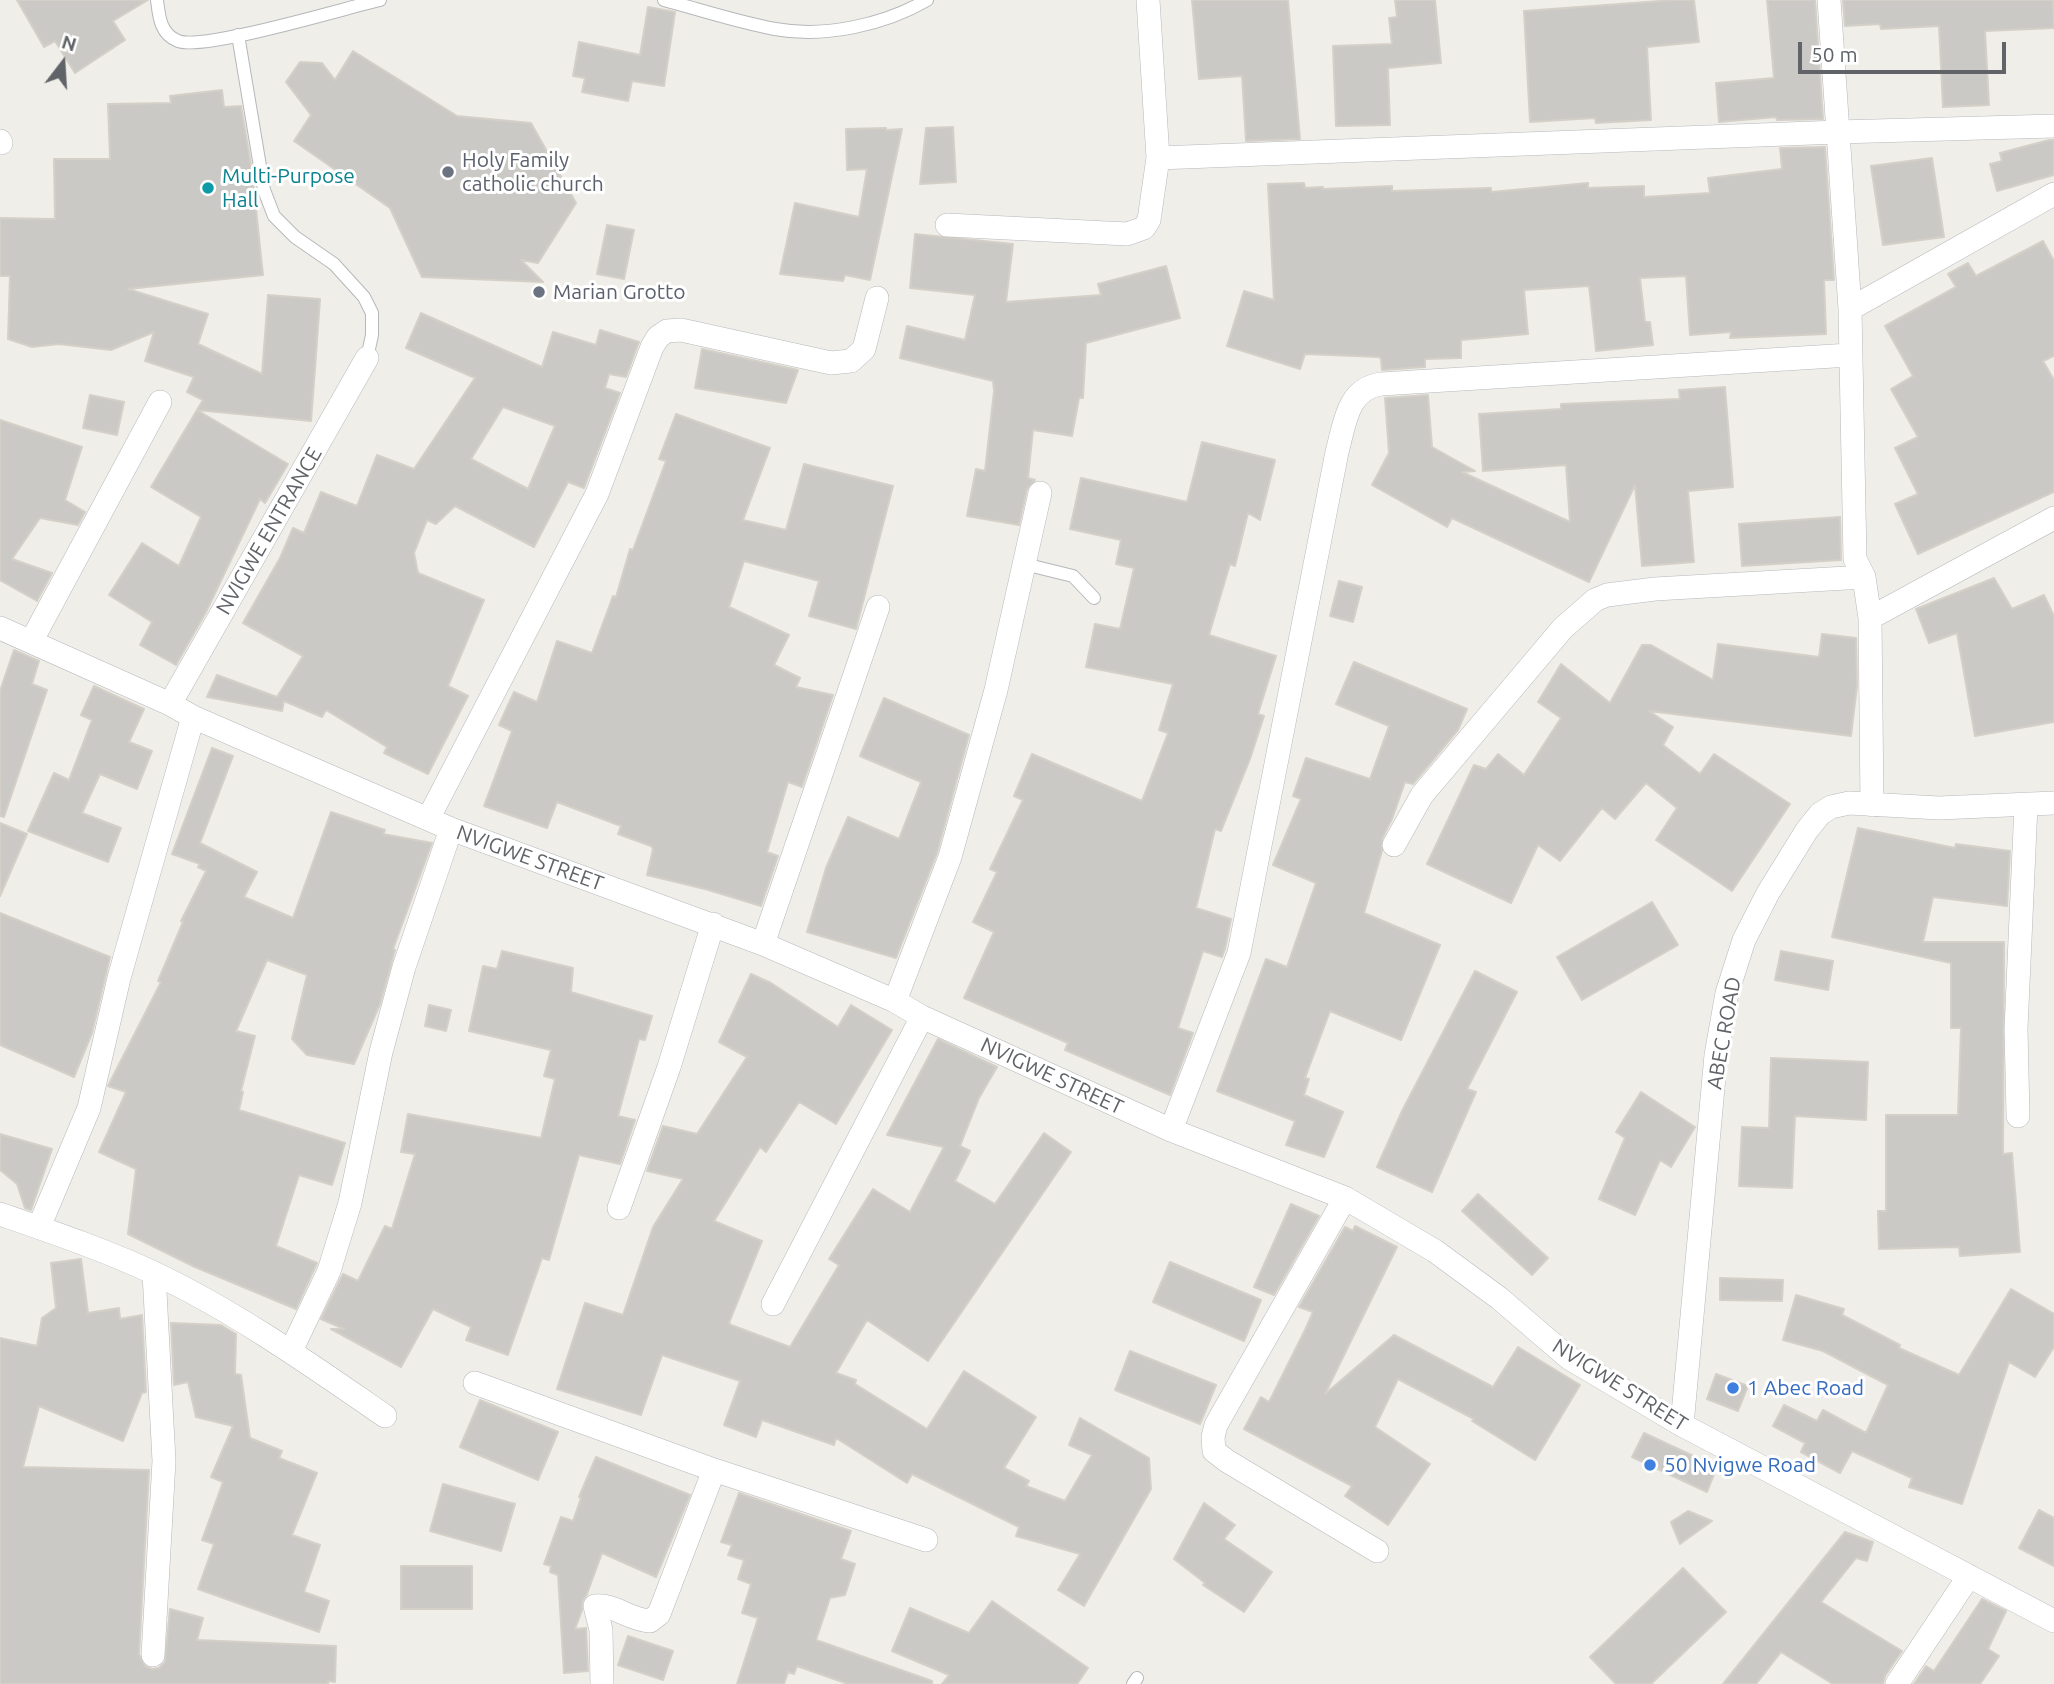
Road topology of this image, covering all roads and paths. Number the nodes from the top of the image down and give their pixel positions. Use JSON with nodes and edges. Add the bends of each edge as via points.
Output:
{"nodes":[{"id":1,"x":157,"y":0,"type":"edge"},
{"id":2,"x":380,"y":0,"type":"edge"},
{"id":3,"x":664,"y":0,"type":"edge"},
{"id":4,"x":927,"y":0,"type":"edge"},
{"id":5,"x":1148,"y":0,"type":"edge"},
{"id":6,"x":1829,"y":0,"type":"edge"},
{"id":7,"x":238,"y":35,"type":"junction"},
{"id":8,"x":2054,"y":126,"type":"edge"},
{"id":9,"x":1838,"y":132,"type":"junction"},
{"id":10,"x":1158,"y":158,"type":"junction"},
{"id":11,"x":2054,"y":194,"type":"edge"},
{"id":12,"x":947,"y":225,"type":"dead end"},
{"id":13,"x":877,"y":298,"type":"dead end"},
{"id":14,"x":1850,"y":309,"type":"junction"},
{"id":15,"x":1850,"y":355,"type":"junction"},
{"id":16,"x":367,"y":358,"type":"joint"},
{"id":17,"x":160,"y":402,"type":"dead end"},
{"id":18,"x":1040,"y":493,"type":"dead end"},
{"id":19,"x":2054,"y":518,"type":"edge"},
{"id":20,"x":1024,"y":564,"type":"junction"},
{"id":21,"x":1864,"y":577,"type":"junction"},
{"id":22,"x":1094,"y":598,"type":"dead end"},
{"id":23,"x":878,"y":607,"type":"dead end"},
{"id":24,"x":1870,"y":618,"type":"junction"},
{"id":25,"x":0,"y":628,"type":"edge"},
{"id":26,"x":32,"y":640,"type":"junction"},
{"id":27,"x":170,"y":704,"type":"junction"},
{"id":28,"x":193,"y":717,"type":"junction"},
{"id":29,"x":2054,"y":803,"type":"edge"},
{"id":30,"x":2026,"y":804,"type":"junction"},
{"id":31,"x":1872,"y":805,"type":"junction"},
{"id":32,"x":428,"y":819,"type":"junction"},
{"id":33,"x":451,"y":830,"type":"junction"},
{"id":34,"x":1394,"y":845,"type":"dead end"},
{"id":35,"x":713,"y":924,"type":"junction"},
{"id":36,"x":763,"y":944,"type":"junction"},
{"id":37,"x":895,"y":1001,"type":"junction"},
{"id":38,"x":922,"y":1017,"type":"junction"},
{"id":39,"x":2018,"y":1116,"type":"dead end"},
{"id":40,"x":1171,"y":1130,"type":"junction"},
{"id":41,"x":1345,"y":1198,"type":"junction"},
{"id":42,"x":618,"y":1208,"type":"dead end"},
{"id":43,"x":0,"y":1214,"type":"edge"},
{"id":44,"x":39,"y":1227,"type":"junction"},
{"id":45,"x":154,"y":1273,"type":"junction"},
{"id":46,"x":773,"y":1304,"type":"dead end"},
{"id":47,"x":291,"y":1351,"type":"junction"},
{"id":48,"x":475,"y":1383,"type":"dead end"},
{"id":49,"x":386,"y":1416,"type":"dead end"},
{"id":50,"x":1682,"y":1426,"type":"junction"},
{"id":51,"x":713,"y":1470,"type":"junction"},
{"id":52,"x":926,"y":1540,"type":"dead end"},
{"id":53,"x":1377,"y":1551,"type":"dead end"},
{"id":54,"x":1969,"y":1576,"type":"junction"},
{"id":55,"x":2054,"y":1621,"type":"edge"},
{"id":56,"x":153,"y":1655,"type":"dead end"},
{"id":57,"x":602,"y":1684,"type":"edge"},
{"id":58,"x":1897,"y":1684,"type":"edge"}],
"edges":[{"from":1,"to":7,"type":"lane","via":[[165,33],[178,41],[193,44]]},
{"from":2,"to":7,"type":"lane"},
{"from":3,"to":4,"type":"lane","via":[[776,29],[808,32],[875,21]]},
{"from":5,"to":10,"type":"street"},
{"from":6,"to":9,"type":"street"},
{"from":7,"to":16,"type":"lane","via":[[264,190],[274,216],[334,264],[364,297],[372,313]]},
{"from":8,"to":9,"type":"street"},
{"from":9,"to":10,"type":"street"},
{"from":9,"to":14,"type":"street"},
{"from":10,"to":12,"type":"street","via":[[1149,220],[1134,233]]},
{"from":11,"to":14,"type":"street"},
{"from":13,"to":32,"type":"street","via":[[864,349],[851,361],[831,362],[681,330],[658,337],[597,494]]},
{"from":14,"to":15,"type":"street"},
{"from":15,"to":21,"type":"street","via":[[1855,559]]},
{"from":15,"to":40,"type":"street","via":[[1381,384],[1360,390],[1337,452],[1239,953]]},
{"from":16,"to":27,"type":"street","name":"NVIGWE ENTRANCE"},
{"from":17,"to":26,"type":"street"},
{"from":18,"to":20,"type":"street"},
{"from":19,"to":24,"type":"street"},
{"from":20,"to":22,"type":"lane","via":[[1073,576]]},
{"from":20,"to":37,"type":"street","via":[[996,690],[950,857]]},
{"from":21,"to":24,"type":"street"},
{"from":21,"to":34,"type":"street","via":[[1655,589],[1595,600],[1563,628],[1422,795]]},
{"from":23,"to":36,"type":"street"},
{"from":24,"to":31,"type":"street"},
{"from":25,"to":26,"type":"street","name":"NVIGWE STREET"},
{"from":26,"to":27,"type":"street","name":"NVIGWE STREET"},
{"from":27,"to":28,"type":"street","name":"NVIGWE STREET"},
{"from":28,"to":32,"type":"street","name":"NVIGWE STREET"},
{"from":28,"to":44,"type":"street","via":[[119,978],[89,1108]]},
{"from":29,"to":30,"type":"street","name":"ABEC ROAD"},
{"from":30,"to":31,"type":"street","name":"ABEC ROAD"},
{"from":30,"to":39,"type":"street","via":[[2016,1029]]},
{"from":31,"to":50,"type":"street","name":"ABEC ROAD","via":[[1831,807],[1807,830],[1744,940],[1727,993],[1716,1055]]},
{"from":32,"to":33,"type":"street","name":"NVIGWE STREET"},
{"from":33,"to":35,"type":"street","name":"NVIGWE STREET"},
{"from":33,"to":47,"type":"street","via":[[404,967],[350,1203],[329,1271]]},
{"from":35,"to":36,"type":"street","name":"NVIGWE STREET"},
{"from":35,"to":42,"type":"street","via":[[669,1067]]},
{"from":36,"to":37,"type":"street","name":"NVIGWE STREET"},
{"from":37,"to":38,"type":"street","name":"NVIGWE STREET"},
{"from":38,"to":40,"type":"street","name":"NVIGWE STREET"},
{"from":38,"to":46,"type":"street"},
{"from":40,"to":41,"type":"street","name":"NVIGWE STREET"},
{"from":41,"to":50,"type":"street","name":"NVIGWE STREET","via":[[1435,1251],[1569,1358]]},
{"from":41,"to":53,"type":"street","via":[[1216,1425],[1214,1451]]},
{"from":43,"to":44,"type":"street"},
{"from":44,"to":45,"type":"street"},
{"from":45,"to":47,"type":"street"},
{"from":45,"to":56,"type":"street","via":[[164,1461]]},
{"from":47,"to":49,"type":"street"},
{"from":48,"to":51,"type":"street"},
{"from":50,"to":54,"type":"street","name":"NVIGWE STREET"},
{"from":51,"to":52,"type":"street"},
{"from":51,"to":57,"type":"street","via":[[659,1614],[650,1621],[637,1620],[605,1605],[595,1606],[601,1630]]},
{"from":54,"to":55,"type":"street","name":"NVIGWE STREET"},
{"from":54,"to":58,"type":"street"}]}
